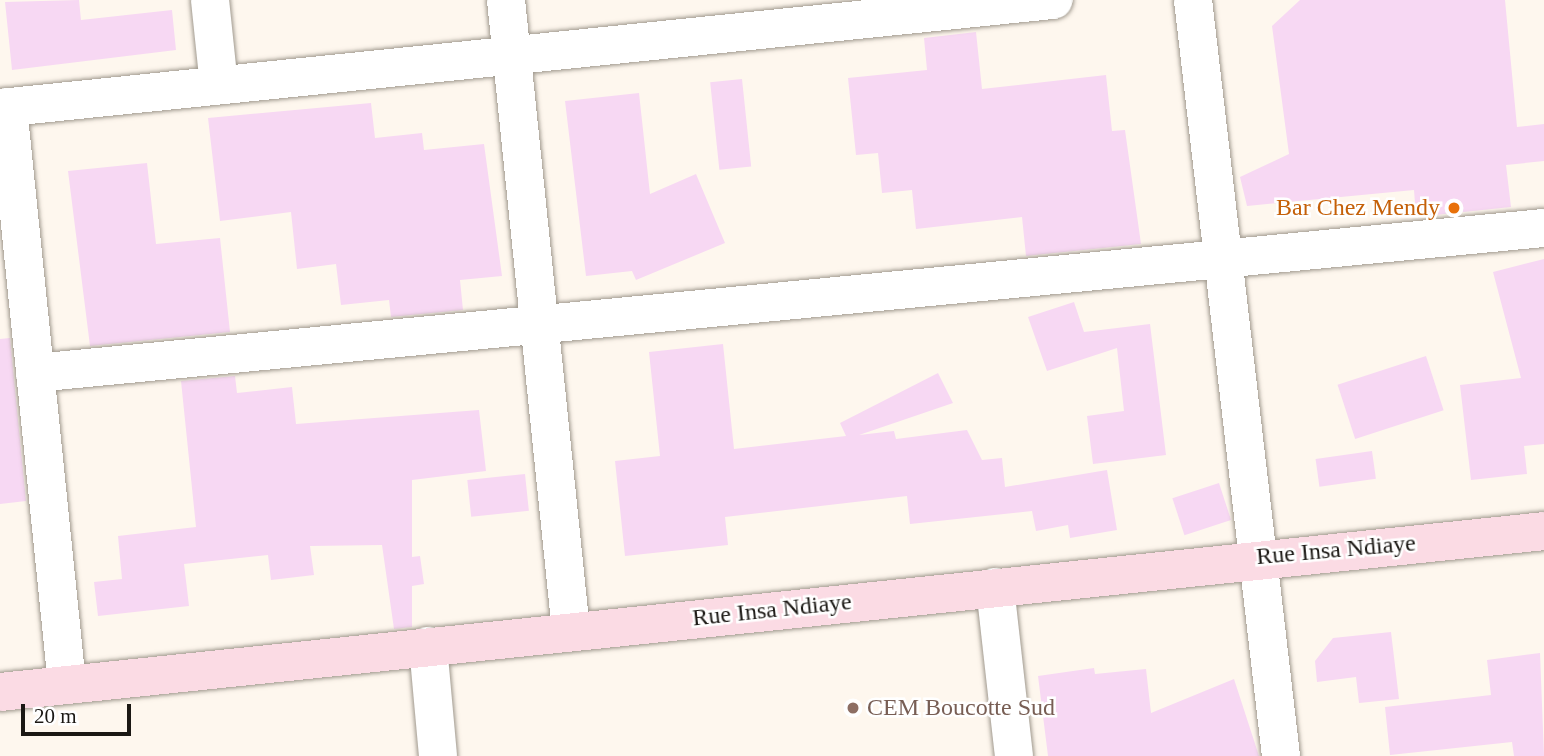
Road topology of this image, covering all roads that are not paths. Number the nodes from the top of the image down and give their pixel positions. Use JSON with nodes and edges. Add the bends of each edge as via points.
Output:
{"nodes":[{"id":1,"x":210,"y":0,"type":"edge"},
{"id":2,"x":506,"y":0,"type":"edge"},
{"id":3,"x":1053,"y":0,"type":"edge"},
{"id":4,"x":1193,"y":0,"type":"edge"},
{"id":5,"x":845,"y":11,"type":"edge"},
{"id":6,"x":512,"y":55,"type":"junction"},
{"id":7,"x":219,"y":85,"type":"junction"},
{"id":8,"x":4,"y":107,"type":"edge"},
{"id":9,"x":1544,"y":228,"type":"edge"},
{"id":10,"x":1224,"y":262,"type":"junction"},
{"id":11,"x":540,"y":323,"type":"junction"},
{"id":12,"x":35,"y":373,"type":"junction"},
{"id":13,"x":1544,"y":531,"type":"edge"},
{"id":14,"x":1258,"y":558,"type":"junction"},
{"id":15,"x":995,"y":587,"type":"junction"},
{"id":16,"x":571,"y":631,"type":"junction"},
{"id":17,"x":428,"y":646,"type":"junction"},
{"id":18,"x":67,"y":684,"type":"junction"},
{"id":19,"x":0,"y":692,"type":"edge"},
{"id":20,"x":438,"y":756,"type":"edge"},
{"id":21,"x":1014,"y":756,"type":"edge"},
{"id":22,"x":1281,"y":756,"type":"edge"}],
"edges":[{"from":1,"to":7,"type":"street"},
{"from":2,"to":6,"type":"street"},
{"from":3,"to":5,"type":"street"},
{"from":4,"to":10,"type":"street"},
{"from":5,"to":6,"type":"street"},
{"from":6,"to":7,"type":"street"},
{"from":6,"to":11,"type":"street"},
{"from":7,"to":8,"type":"street"},
{"from":8,"to":12,"type":"street"},
{"from":9,"to":10,"type":"street"},
{"from":10,"to":11,"type":"street"},
{"from":10,"to":14,"type":"street"},
{"from":11,"to":12,"type":"street"},
{"from":11,"to":16,"type":"street"},
{"from":12,"to":18,"type":"street"},
{"from":13,"to":14,"type":"main road","name":"Rue Insa Ndiaye"},
{"from":14,"to":15,"type":"main road","name":"Rue Insa Ndiaye"},
{"from":14,"to":22,"type":"street"},
{"from":15,"to":16,"type":"main road","name":"Rue Insa Ndiaye"},
{"from":15,"to":21,"type":"street"},
{"from":16,"to":17,"type":"main road","name":"Rue Insa Ndiaye"},
{"from":17,"to":18,"type":"main road","name":"Rue Insa Ndiaye"},
{"from":17,"to":20,"type":"street"},
{"from":18,"to":19,"type":"main road","name":"Rue Insa Ndiaye"}]}
